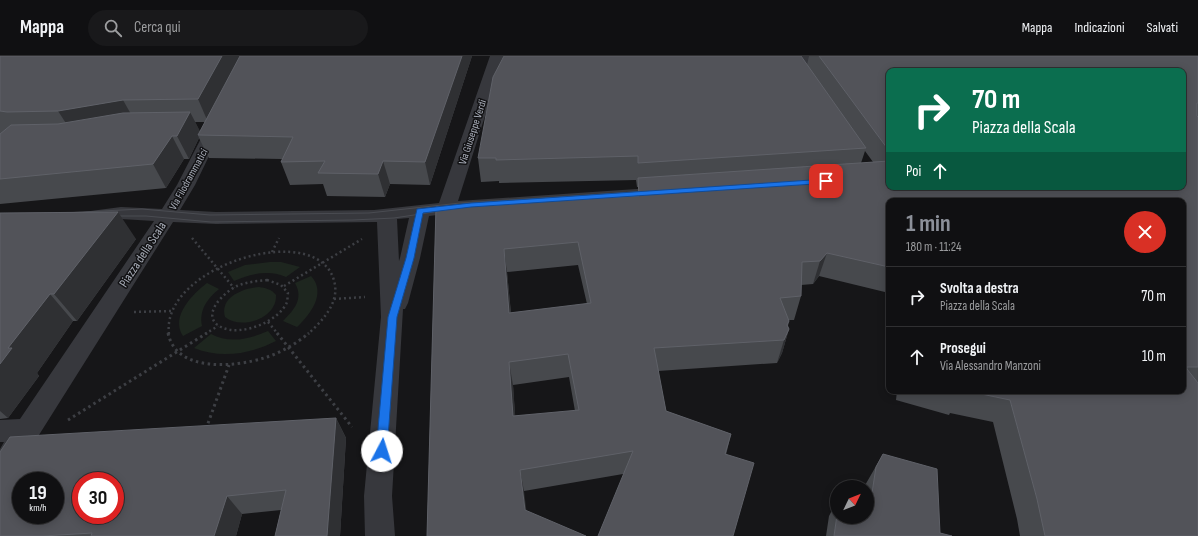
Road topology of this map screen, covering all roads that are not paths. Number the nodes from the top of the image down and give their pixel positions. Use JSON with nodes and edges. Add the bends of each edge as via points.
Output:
{"nodes":[{"id":1,"x":497,"y":56,"type":"edge"},
{"id":2,"x":739,"y":56,"type":"edge"},
{"id":3,"x":796,"y":59,"type":"edge"},
{"id":4,"x":849,"y":60,"type":"edge"},
{"id":5,"x":804,"y":75,"type":"edge"},
{"id":6,"x":225,"y":106,"type":"edge"},
{"id":7,"x":194,"y":128,"type":"dead end"},
{"id":8,"x":215,"y":128,"type":"junction"},
{"id":9,"x":680,"y":192,"type":"edge"},
{"id":10,"x":447,"y":207,"type":"junction"},
{"id":11,"x":420,"y":210,"type":"junction"},
{"id":12,"x":168,"y":215,"type":"junction"},
{"id":13,"x":387,"y":215,"type":"junction"},
{"id":14,"x":76,"y":217,"type":"edge"},
{"id":15,"x":392,"y":317,"type":"junction"},
{"id":16,"x":27,"y":430,"type":"junction"},
{"id":17,"x":0,"y":431,"type":"edge"},
{"id":18,"x":5,"y":464,"type":"edge"},
{"id":19,"x":380,"y":536,"type":"edge"}],
"edges":[{"from":1,"to":10,"type":"street","name":"Via Giuseppe Verdi"},
{"from":2,"to":3,"type":"street","via":[[758,60]]},
{"from":3,"to":4,"type":"street"},
{"from":3,"to":5,"type":"street"},
{"from":6,"to":8,"type":"street","name":"Via Filodrammatici"},
{"from":7,"to":8,"type":"street"},
{"from":8,"to":12,"type":"street","name":"Via Filodrammatici"},
{"from":9,"to":10,"type":"street","name":"Piazza della Scala"},
{"from":10,"to":11,"type":"street","name":"Piazza della Scala"},
{"from":11,"to":13,"type":"street","name":"Piazza della Scala"},
{"from":11,"to":15,"type":"street","via":[[410,258]]},
{"from":12,"to":13,"type":"street","name":"Piazza della Scala","via":[[198,218]]},
{"from":12,"to":14,"type":"street","via":[[121,214]]},
{"from":12,"to":16,"type":"street","name":"Piazza della Scala"},
{"from":13,"to":15,"type":"street"},
{"from":15,"to":19,"type":"street","via":[[378,496]]},
{"from":16,"to":17,"type":"street"},
{"from":16,"to":18,"type":"street","name":"Piazza della Scala"}]}
